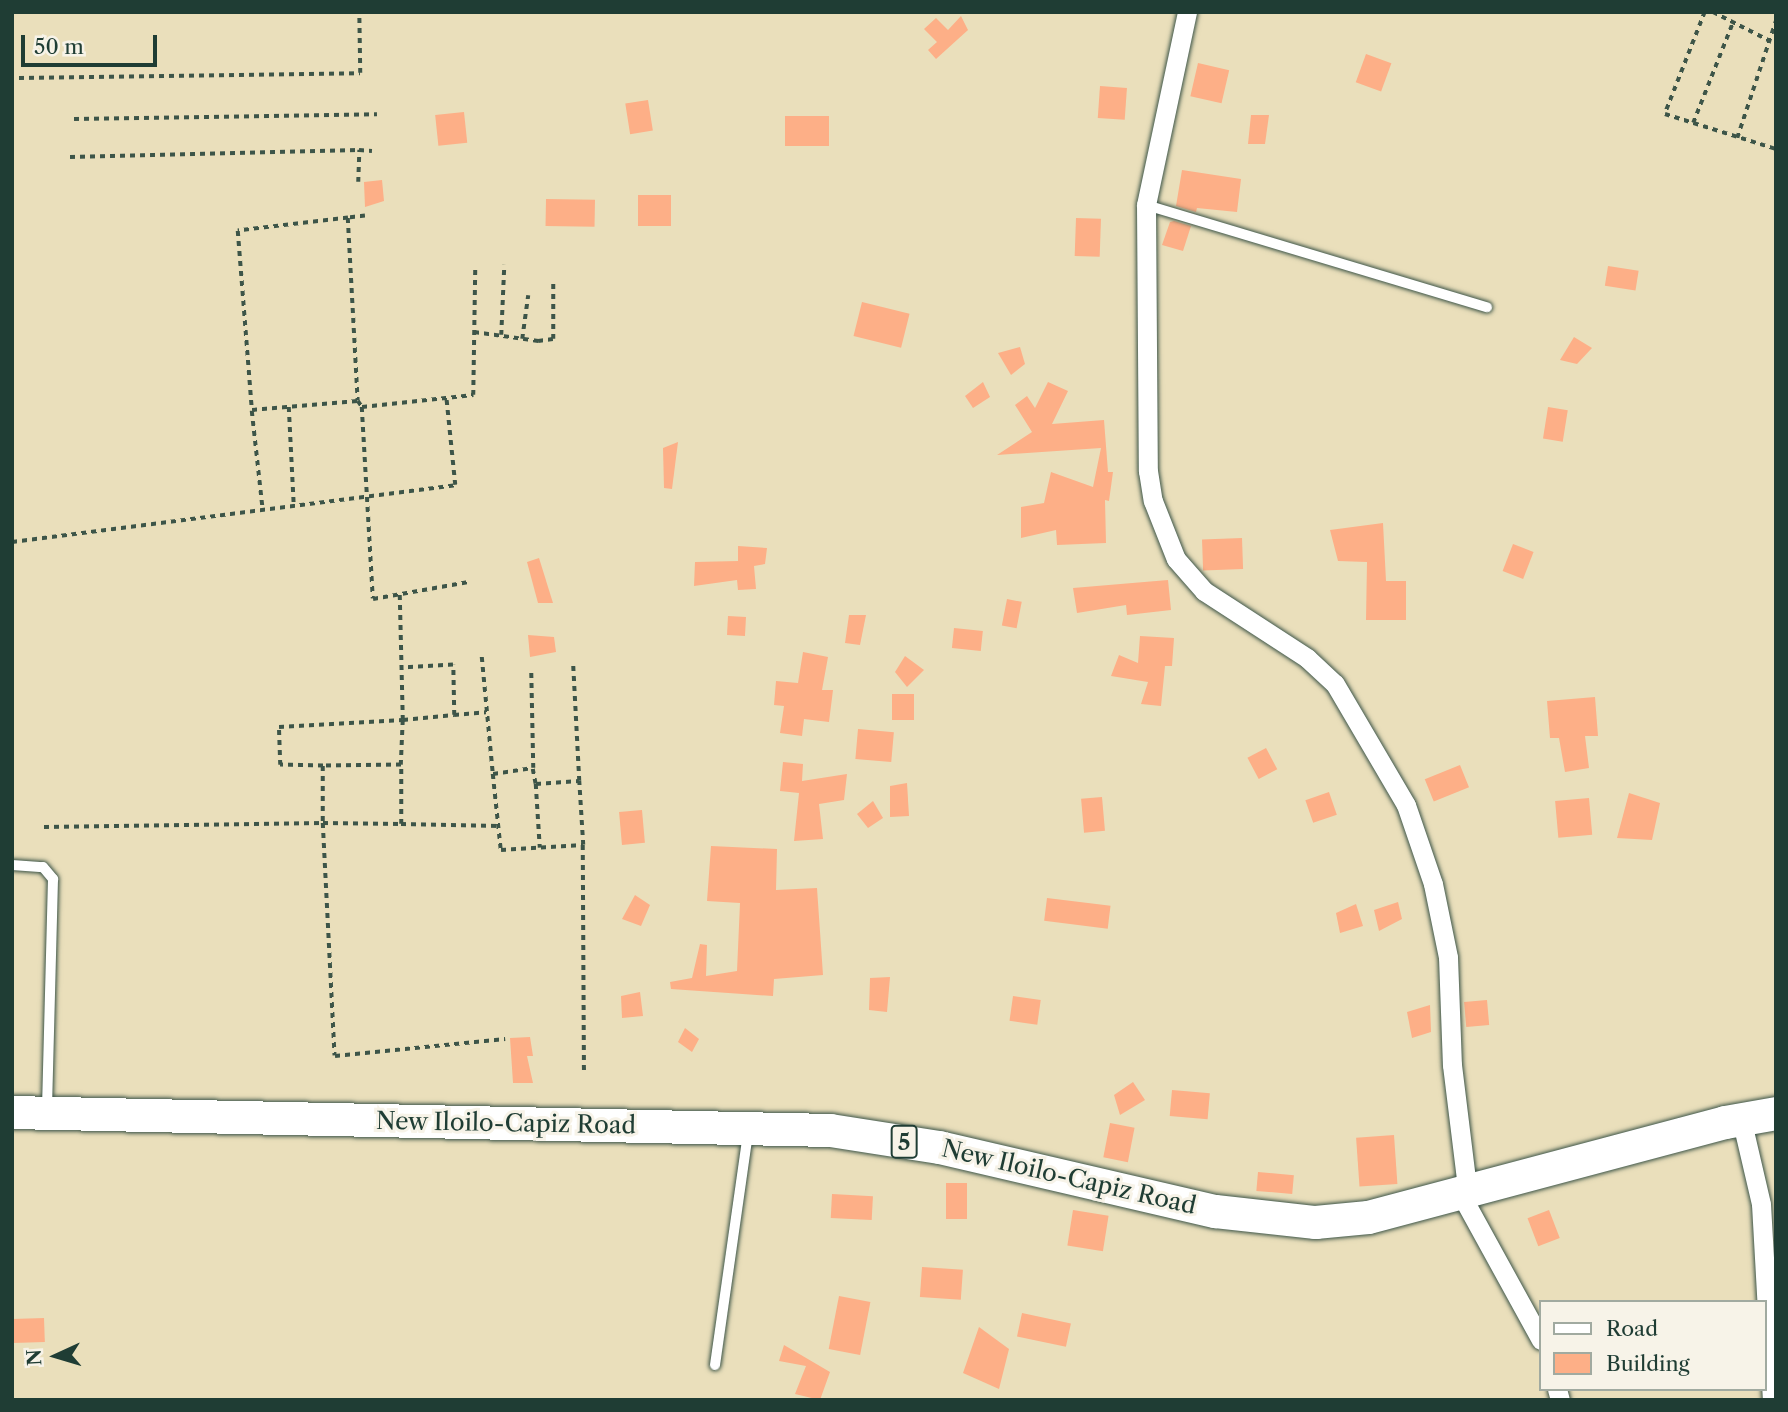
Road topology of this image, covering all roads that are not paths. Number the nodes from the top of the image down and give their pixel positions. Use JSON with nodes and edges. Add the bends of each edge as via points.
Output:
{"nodes":[{"id":1,"x":1187,"y":12,"type":"edge"},
{"id":2,"x":1146,"y":205,"type":"junction"},
{"id":3,"x":1487,"y":307,"type":"dead end"},
{"id":4,"x":12,"y":865,"type":"edge"},
{"id":5,"x":12,"y":1112,"type":"edge"},
{"id":6,"x":47,"y":1113,"type":"junction"},
{"id":7,"x":1776,"y":1113,"type":"edge"},
{"id":8,"x":1741,"y":1118,"type":"junction"},
{"id":9,"x":748,"y":1128,"type":"junction"},
{"id":10,"x":1463,"y":1190,"type":"junction"},
{"id":11,"x":1766,"y":1300,"type":"edge"},
{"id":12,"x":1767,"y":1311,"type":"edge"},
{"id":13,"x":1540,"y":1338,"type":"edge"},
{"id":14,"x":715,"y":1365,"type":"dead end"},
{"id":15,"x":1772,"y":1400,"type":"edge"}],
"edges":[{"from":1,"to":2,"type":"street"},
{"from":2,"to":3,"type":"lane"},
{"from":2,"to":10,"type":"street","via":[[1148,471],[1153,501],[1176,559],[1204,591],[1307,658],[1335,684],[1406,805],[1433,884],[1448,957]]},
{"from":4,"to":6,"type":"lane","via":[[43,867],[53,879]]},
{"from":5,"to":6,"type":"highway","name":"New Iloilo-Capiz Road","number":"5"},
{"from":6,"to":9,"type":"highway","name":"New Iloilo-Capiz Road","number":"5"},
{"from":7,"to":8,"type":"highway","name":"New Iloilo-Capiz Road","number":"5"},
{"from":8,"to":10,"type":"highway","name":"New Iloilo-Capiz Road","number":"5"},
{"from":8,"to":11,"type":"street","via":[[1761,1204]]},
{"from":9,"to":10,"type":"highway","name":"New Iloilo-Capiz Road","number":"5","via":[[830,1130],[939,1147],[1265,1218],[1315,1222],[1368,1217]]},
{"from":9,"to":14,"type":"lane"},
{"from":10,"to":13,"type":"street"},
{"from":12,"to":15,"type":"street"}]}
